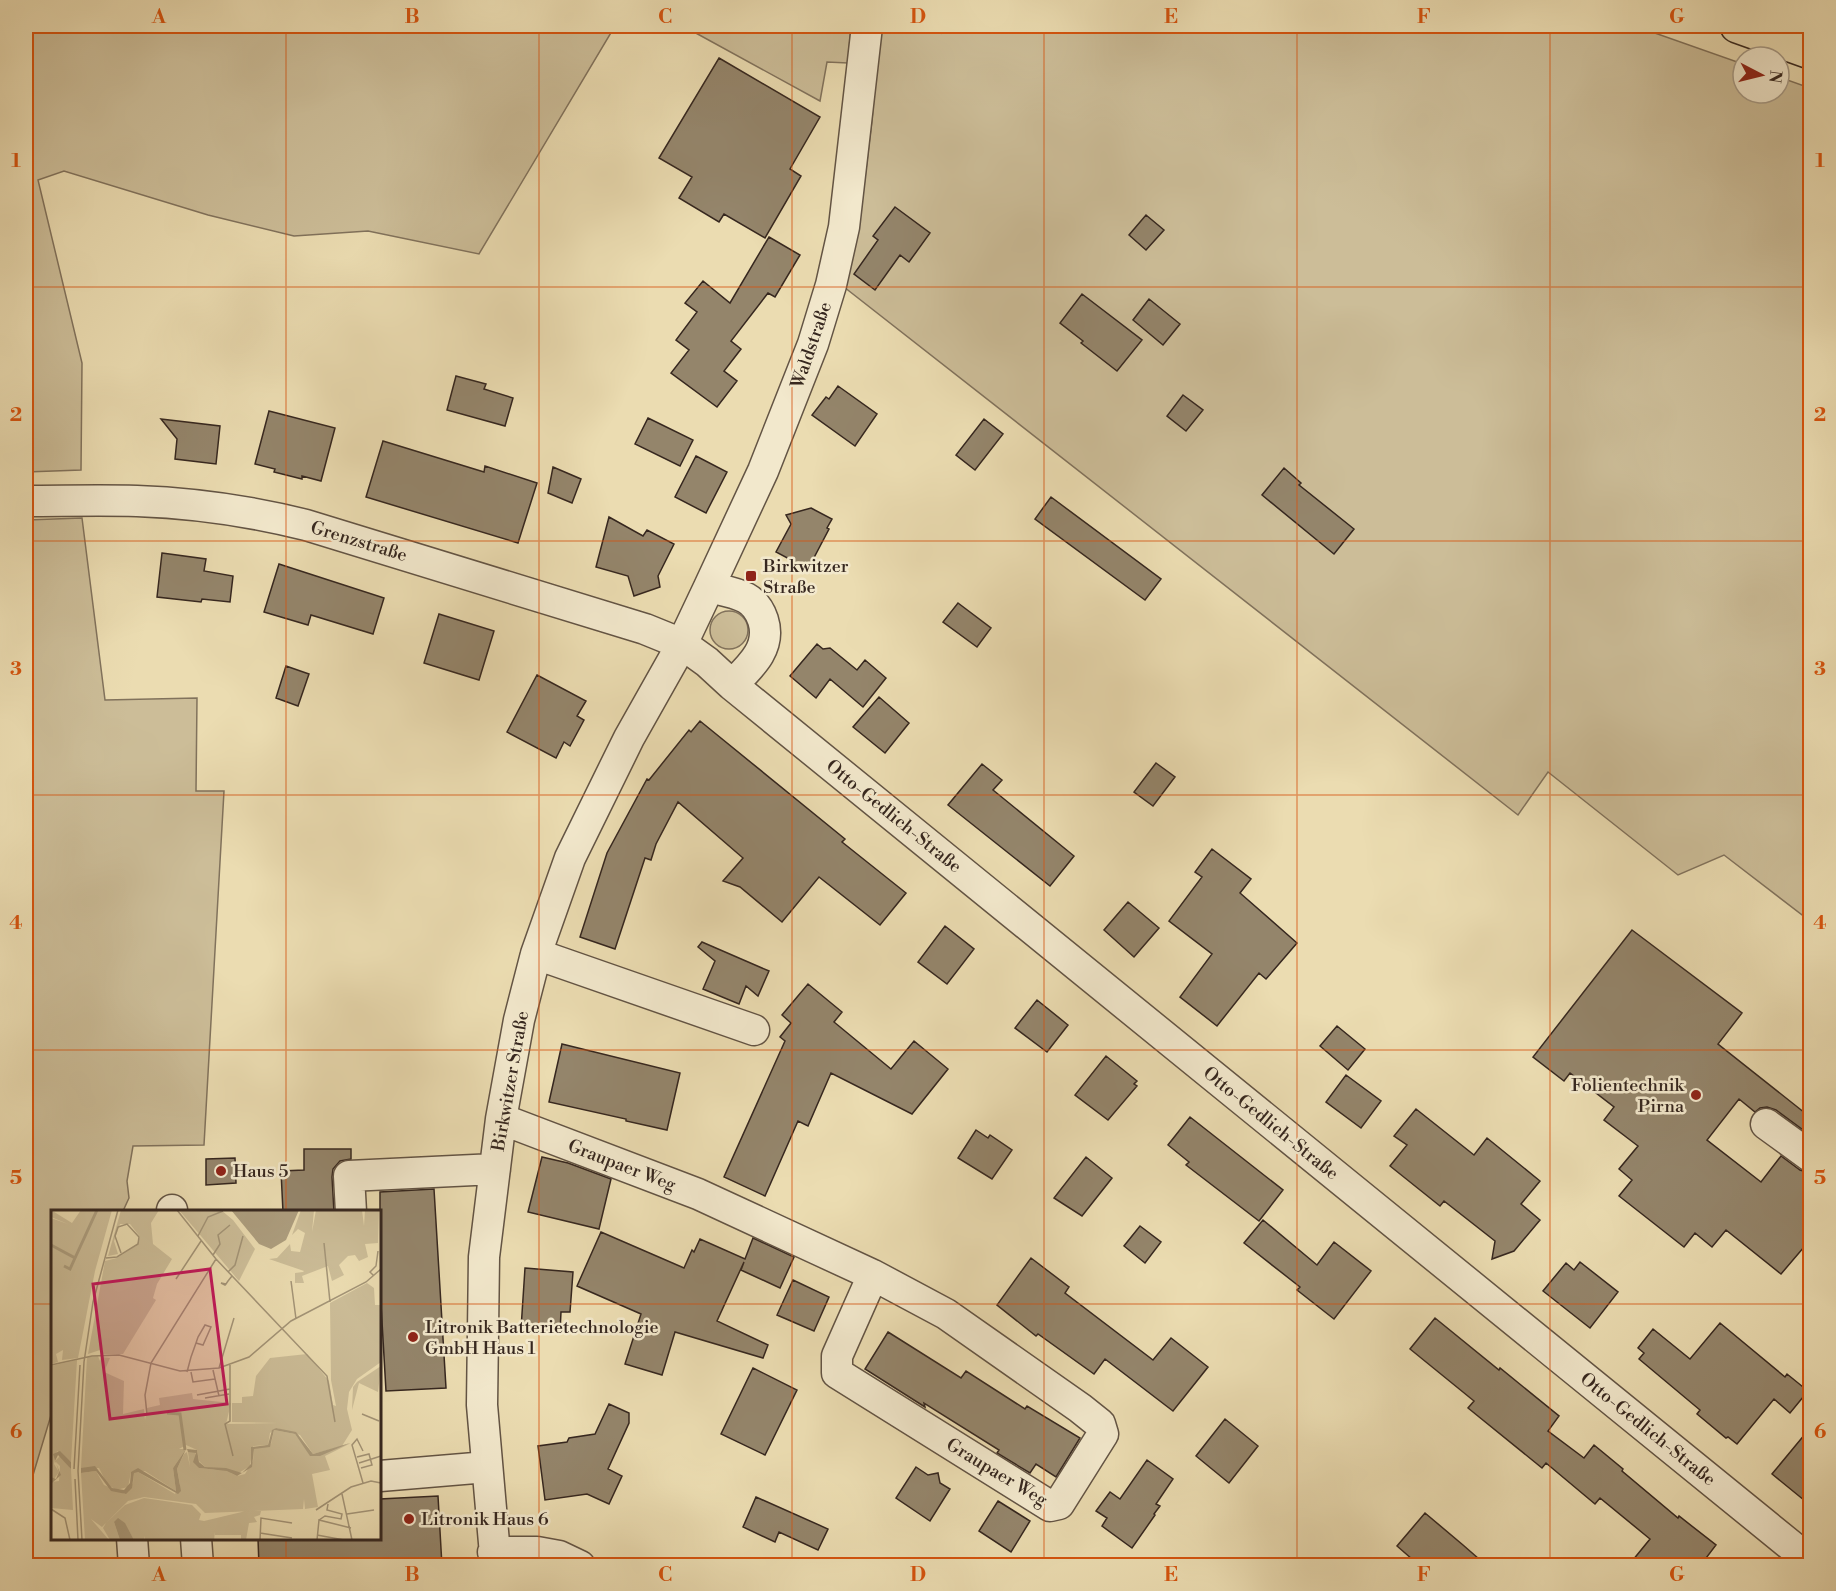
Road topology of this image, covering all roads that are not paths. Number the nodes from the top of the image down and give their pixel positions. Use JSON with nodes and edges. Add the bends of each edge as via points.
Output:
{"nodes":[{"id":1,"x":867,"y":26,"type":"edge"},
{"id":2,"x":1737,"y":26,"type":"edge"},
{"id":3,"x":1810,"y":52,"type":"edge"},
{"id":4,"x":26,"y":501,"type":"edge"},
{"id":5,"x":710,"y":587,"type":"junction"},
{"id":6,"x":682,"y":644,"type":"junction"},
{"id":7,"x":732,"y":685,"type":"junction"},
{"id":8,"x":536,"y":954,"type":"junction"},
{"id":9,"x":754,"y":1030,"type":"dead end"},
{"id":10,"x":501,"y":1119,"type":"junction"},
{"id":11,"x":1766,"y":1124,"type":"dead end"},
{"id":12,"x":1810,"y":1156,"type":"edge"},
{"id":13,"x":495,"y":1169,"type":"junction"},
{"id":14,"x":351,"y":1210,"type":"edge"},
{"id":15,"x":873,"y":1275,"type":"junction"},
{"id":16,"x":487,"y":1467,"type":"junction"},
{"id":17,"x":381,"y":1476,"type":"edge"},
{"id":18,"x":132,"y":1540,"type":"edge"},
{"id":19,"x":196,"y":1540,"type":"edge"},
{"id":20,"x":494,"y":1558,"type":"edge"},
{"id":21,"x":1810,"y":1561,"type":"edge"},
{"id":22,"x":134,"y":1566,"type":"edge"},
{"id":23,"x":198,"y":1566,"type":"edge"},
{"id":24,"x":580,"y":1566,"type":"edge"}],
"edges":[{"from":1,"to":5,"type":"street","name":"Waldstraße","via":[[844,227],[831,285],[813,344],[763,471]]},
{"from":2,"to":3,"type":"highway"},
{"from":4,"to":6,"type":"street","name":"Grenzstraße","via":[[137,501],[265,515],[645,629]]},
{"from":5,"to":6,"type":"street","name":"Waldstraße"},
{"from":5,"to":7,"type":"street","via":[[753,602],[765,626],[758,659]]},
{"from":6,"to":7,"type":"street","name":"Otto-Gedlich-Straße"},
{"from":6,"to":8,"type":"street","name":"Birkwitzer Straße","via":[[629,738],[570,858]]},
{"from":7,"to":21,"type":"street","name":"Otto-Gedlich-Straße"},
{"from":8,"to":9,"type":"street"},
{"from":8,"to":10,"type":"street","name":"Birkwitzer Straße"},
{"from":10,"to":13,"type":"street","name":"Birkwitzer Straße"},
{"from":10,"to":15,"type":"street","name":"Graupaer Weg","via":[[698,1194]]},
{"from":11,"to":12,"type":"street"},
{"from":13,"to":14,"type":"street","via":[[349,1176]]},
{"from":13,"to":16,"type":"street","name":"Birkwitzer Straße","via":[[484,1257],[482,1405]]},
{"from":15,"to":15,"type":"street","name":"Graupaer Weg","via":[[946,1314],[1100,1424],[1102,1434],[1059,1504],[1050,1506],[837,1373],[837,1356]]},
{"from":16,"to":17,"type":"street"},
{"from":16,"to":20,"type":"street","name":"Birkwitzer Straße"},
{"from":18,"to":22,"type":"street"},
{"from":19,"to":23,"type":"street"},
{"from":20,"to":24,"type":"street","name":"Birkwitzer Straße","via":[[537,1552],[559,1556]]}]}
